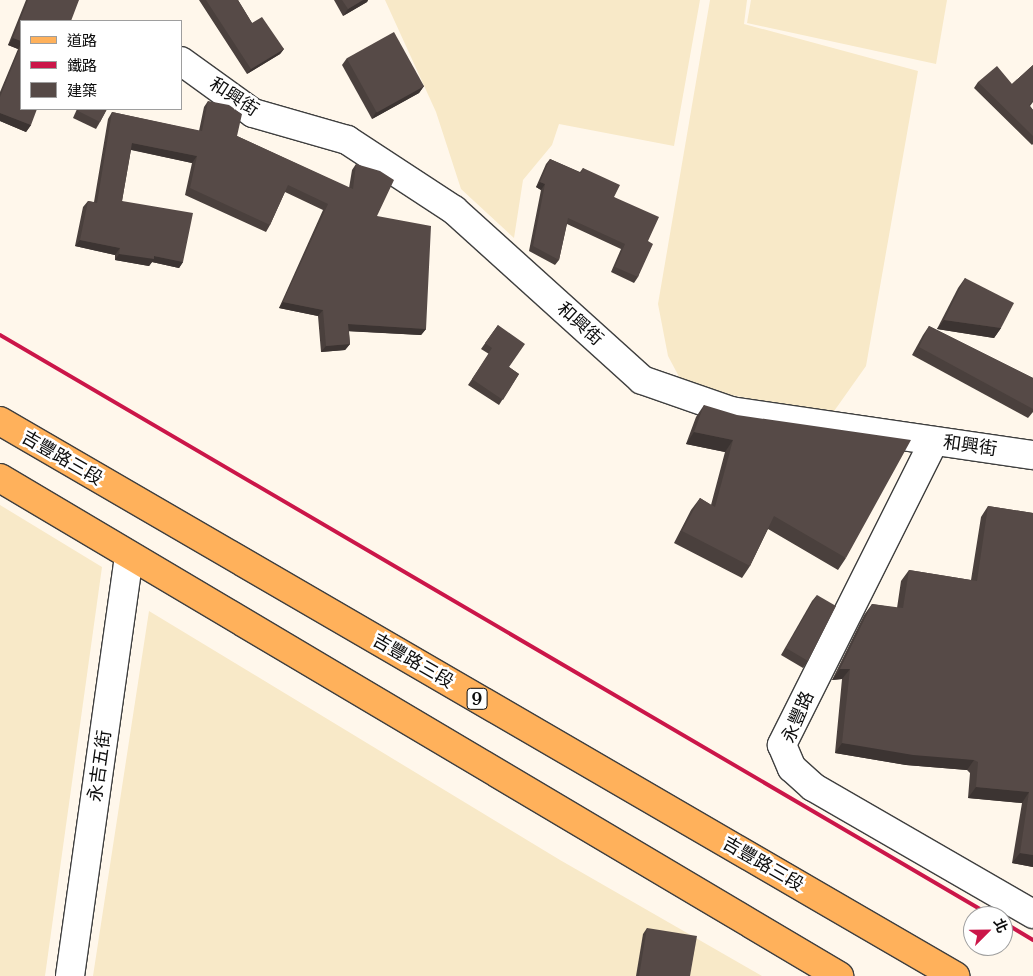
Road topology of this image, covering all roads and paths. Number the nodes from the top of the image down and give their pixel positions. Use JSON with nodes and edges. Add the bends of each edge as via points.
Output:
{"nodes":[{"id":1,"x":182,"y":62,"type":"edge"},
{"id":2,"x":0,"y":421,"type":"edge"},
{"id":3,"x":934,"y":441,"type":"junction"},
{"id":4,"x":1033,"y":455,"type":"edge"},
{"id":5,"x":0,"y":478,"type":"edge"},
{"id":6,"x":129,"y":557,"type":"junction"},
{"id":7,"x":1033,"y":914,"type":"edge"},
{"id":8,"x":70,"y":976,"type":"edge"},
{"id":9,"x":839,"y":976,"type":"edge"},
{"id":10,"x":955,"y":976,"type":"edge"}],
"edges":[{"from":1,"to":3,"type":"street","name":"和興街","via":[[253,113],[347,140],[454,210],[642,380],[731,411]]},
{"from":2,"to":10,"type":"main road","name":"吉豐路三段","number":"9"},
{"from":3,"to":4,"type":"street","name":"和興街"},
{"from":3,"to":7,"type":"street","name":"永豐路","via":[[782,745],[792,768],[813,787]]},
{"from":5,"to":6,"type":"main road"},
{"from":6,"to":8,"type":"street","name":"永吉五街"},
{"from":6,"to":9,"type":"main road"}]}
